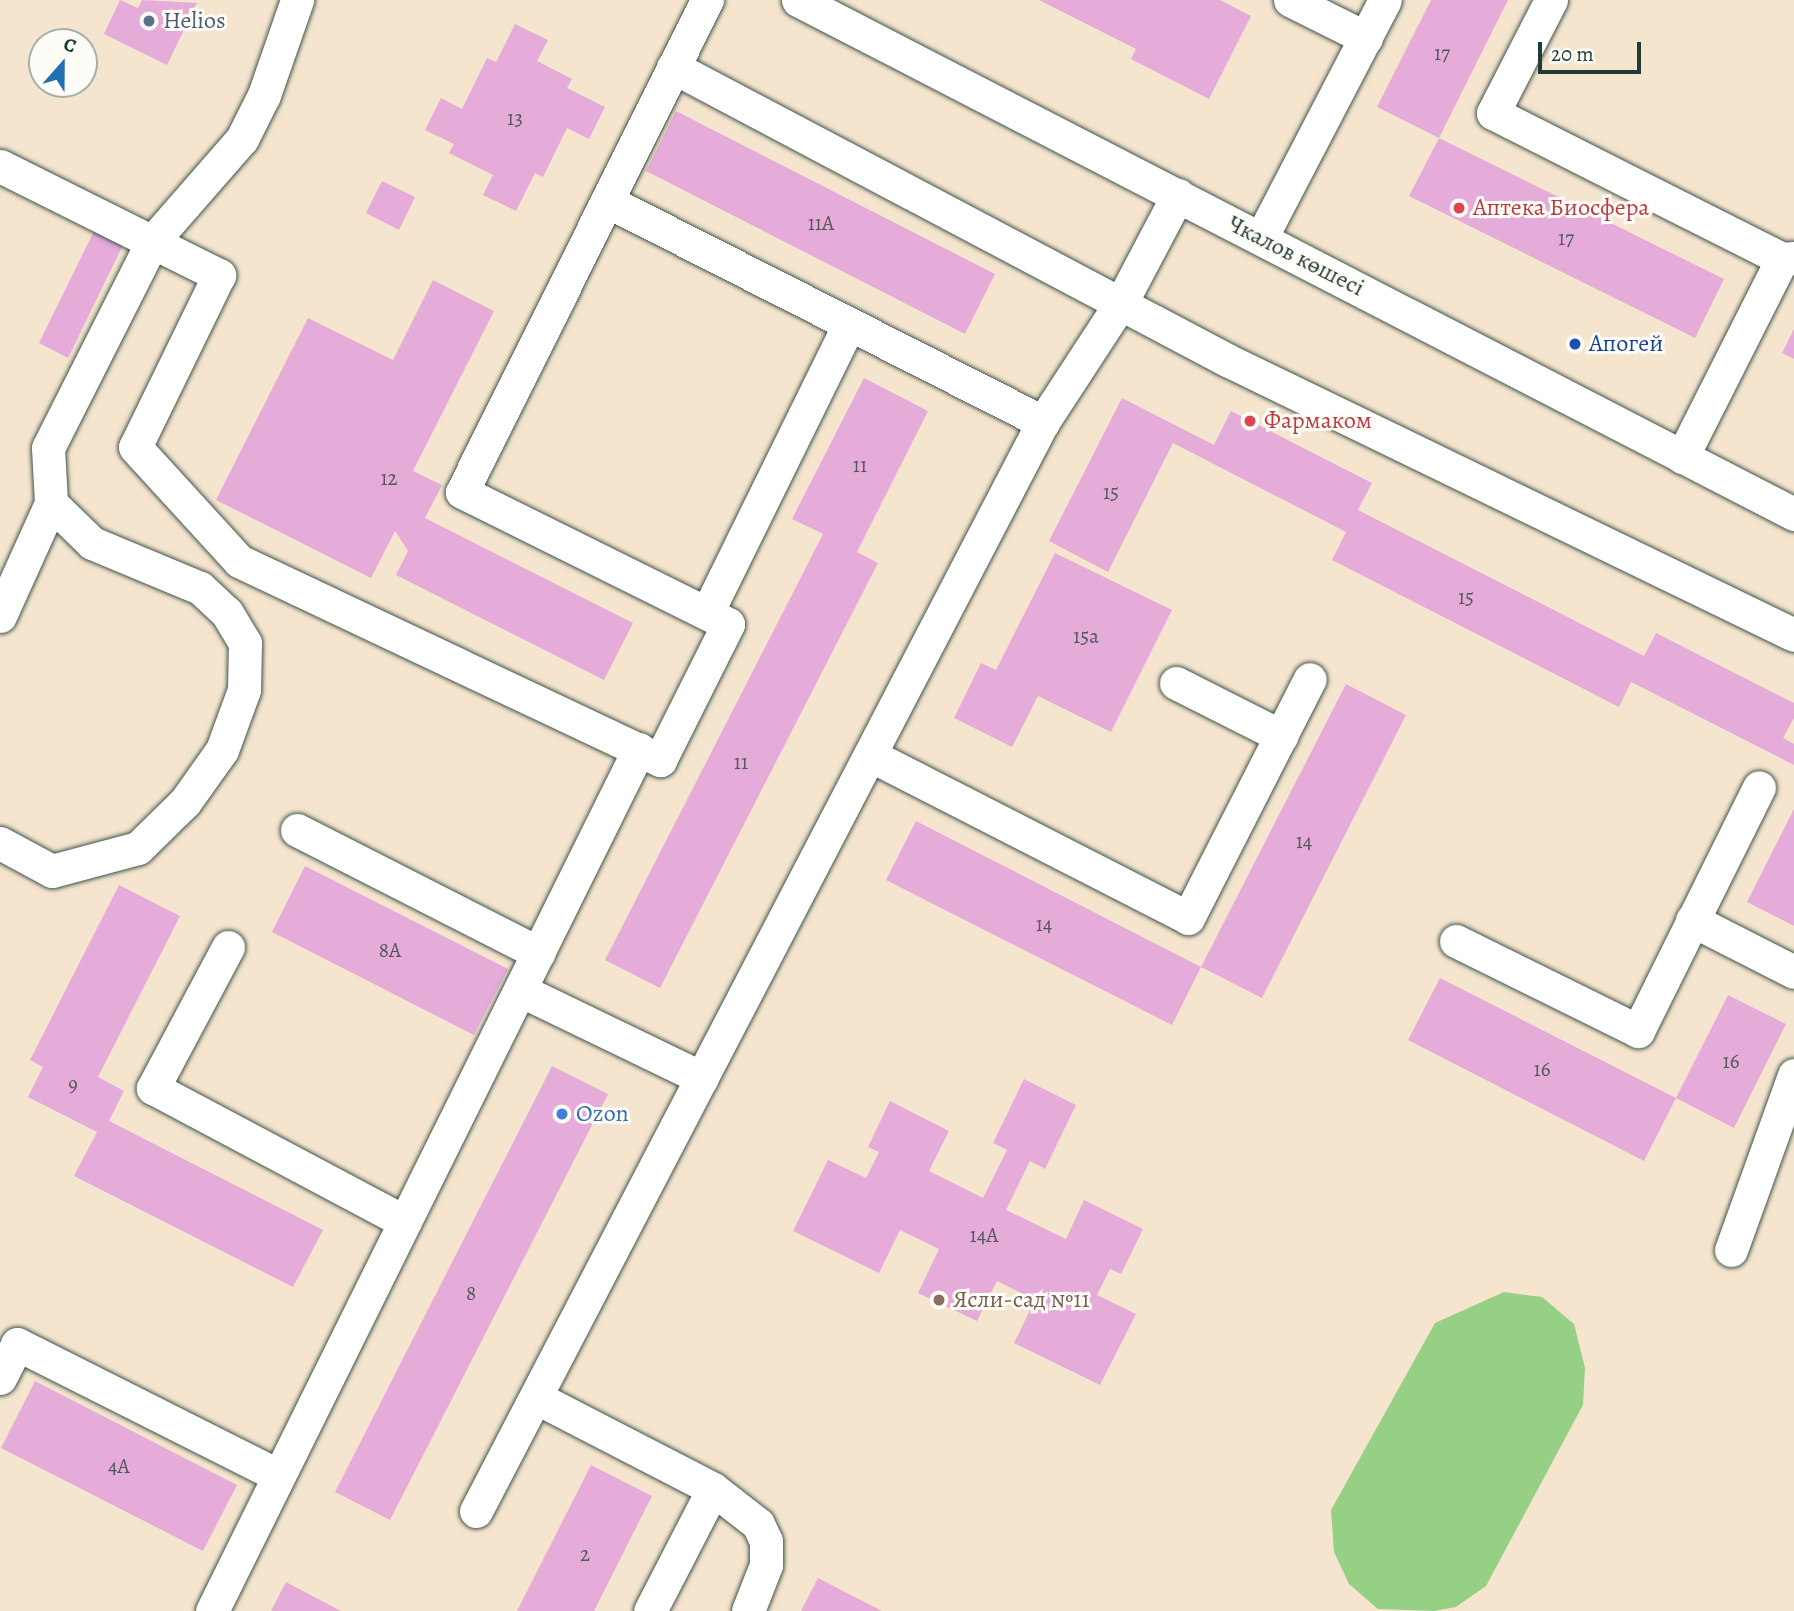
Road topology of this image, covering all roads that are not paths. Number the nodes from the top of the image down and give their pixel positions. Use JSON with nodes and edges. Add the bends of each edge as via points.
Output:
{"nodes":[{"id":1,"x":297,"y":0,"type":"edge"},
{"id":2,"x":707,"y":0,"type":"edge"},
{"id":3,"x":798,"y":0,"type":"edge"},
{"id":4,"x":1290,"y":0,"type":"edge"},
{"id":5,"x":1385,"y":0,"type":"edge"},
{"id":6,"x":1552,"y":0,"type":"edge"},
{"id":7,"x":1366,"y":38,"type":"junction"},
{"id":8,"x":673,"y":68,"type":"junction"},
{"id":9,"x":0,"y":166,"type":"edge"},
{"id":10,"x":1178,"y":195,"type":"junction"},
{"id":11,"x":607,"y":201,"type":"junction"},
{"id":12,"x":1261,"y":237,"type":"junction"},
{"id":13,"x":152,"y":242,"type":"junction"},
{"id":14,"x":1788,"y":258,"type":"edge"},
{"id":15,"x":1122,"y":301,"type":"junction"},
{"id":16,"x":849,"y":324,"type":"junction"},
{"id":17,"x":1043,"y":422,"type":"junction"},
{"id":18,"x":1682,"y":457,"type":"junction"},
{"id":19,"x":51,"y":503,"type":"junction"},
{"id":20,"x":1794,"y":514,"type":"edge"},
{"id":21,"x":707,"y":613,"type":"junction"},
{"id":22,"x":0,"y":616,"type":"edge"},
{"id":23,"x":1794,"y":635,"type":"edge"},
{"id":24,"x":1310,"y":679,"type":"dead end"},
{"id":25,"x":1176,"y":683,"type":"dead end"},
{"id":26,"x":1281,"y":736,"type":"junction"},
{"id":27,"x":639,"y":749,"type":"junction"},
{"id":28,"x":870,"y":755,"type":"junction"},
{"id":29,"x":1759,"y":787,"type":"dead end"},
{"id":30,"x":298,"y":830,"type":"dead end"},
{"id":31,"x":0,"y":843,"type":"edge"},
{"id":32,"x":1692,"y":920,"type":"junction"},
{"id":33,"x":1456,"y":941,"type":"dead end"},
{"id":34,"x":228,"y":947,"type":"dead end"},
{"id":35,"x":538,"y":953,"type":"junction"},
{"id":36,"x":1794,"y":972,"type":"edge"},
{"id":37,"x":520,"y":990,"type":"junction"},
{"id":38,"x":1794,"y":1076,"type":"edge"},
{"id":39,"x":702,"y":1078,"type":"junction"},
{"id":40,"x":405,"y":1222,"type":"junction"},
{"id":41,"x":1731,"y":1251,"type":"dead end"},
{"id":42,"x":0,"y":1378,"type":"edge"},
{"id":43,"x":537,"y":1398,"type":"junction"},
{"id":44,"x":279,"y":1476,"type":"junction"},
{"id":45,"x":713,"y":1489,"type":"junction"},
{"id":46,"x":476,"y":1511,"type":"dead end"},
{"id":47,"x":212,"y":1611,"type":"edge"},
{"id":48,"x":650,"y":1611,"type":"edge"},
{"id":49,"x":748,"y":1611,"type":"edge"}],
"edges":[{"from":1,"to":13,"type":"street","via":[[264,95],[242,139]]},
{"from":2,"to":8,"type":"street"},
{"from":3,"to":10,"type":"street","name":"Чкалов көшесі"},
{"from":4,"to":7,"type":"street"},
{"from":5,"to":7,"type":"street"},
{"from":6,"to":14,"type":"street","via":[[1493,113]]},
{"from":7,"to":12,"type":"street"},
{"from":8,"to":11,"type":"street"},
{"from":8,"to":15,"type":"street"},
{"from":9,"to":13,"type":"street"},
{"from":10,"to":12,"type":"street","name":"Чкалов көшесі"},
{"from":10,"to":15,"type":"street"},
{"from":11,"to":16,"type":"street"},
{"from":11,"to":21,"type":"street","via":[[462,492]]},
{"from":12,"to":18,"type":"street","name":"Чкалов көшесі"},
{"from":13,"to":19,"type":"street","via":[[48,448]]},
{"from":13,"to":27,"type":"street","via":[[219,275],[135,447],[239,561]]},
{"from":14,"to":18,"type":"street"},
{"from":15,"to":17,"type":"street"},
{"from":15,"to":23,"type":"street","via":[[1227,360]]},
{"from":16,"to":17,"type":"street"},
{"from":16,"to":21,"type":"street"},
{"from":17,"to":28,"type":"street"},
{"from":18,"to":20,"type":"street","name":"Чкалов көшесі"},
{"from":19,"to":22,"type":"street"},
{"from":19,"to":31,"type":"street","via":[[92,543],[200,588],[227,613],[245,643],[244,690],[222,750],[185,802],[138,848],[52,870]]},
{"from":21,"to":27,"type":"street","via":[[728,624],[673,736],[660,761]]},
{"from":24,"to":26,"type":"street"},
{"from":25,"to":26,"type":"street"},
{"from":26,"to":28,"type":"street","via":[[1188,918]]},
{"from":27,"to":35,"type":"street"},
{"from":28,"to":39,"type":"street"},
{"from":29,"to":32,"type":"street"},
{"from":30,"to":35,"type":"street"},
{"from":32,"to":33,"type":"street","via":[[1638,1031]]},
{"from":32,"to":36,"type":"street"},
{"from":34,"to":40,"type":"street","via":[[153,1088]]},
{"from":35,"to":37,"type":"street"},
{"from":37,"to":39,"type":"street"},
{"from":37,"to":40,"type":"street"},
{"from":38,"to":41,"type":"street"},
{"from":39,"to":43,"type":"street"},
{"from":40,"to":44,"type":"street"},
{"from":42,"to":44,"type":"street","via":[[17,1344]]},
{"from":43,"to":45,"type":"street"},
{"from":43,"to":46,"type":"street"},
{"from":44,"to":47,"type":"street"},
{"from":45,"to":48,"type":"street"},
{"from":45,"to":49,"type":"street","via":[[758,1524],[766,1541],[766,1565]]}]}
